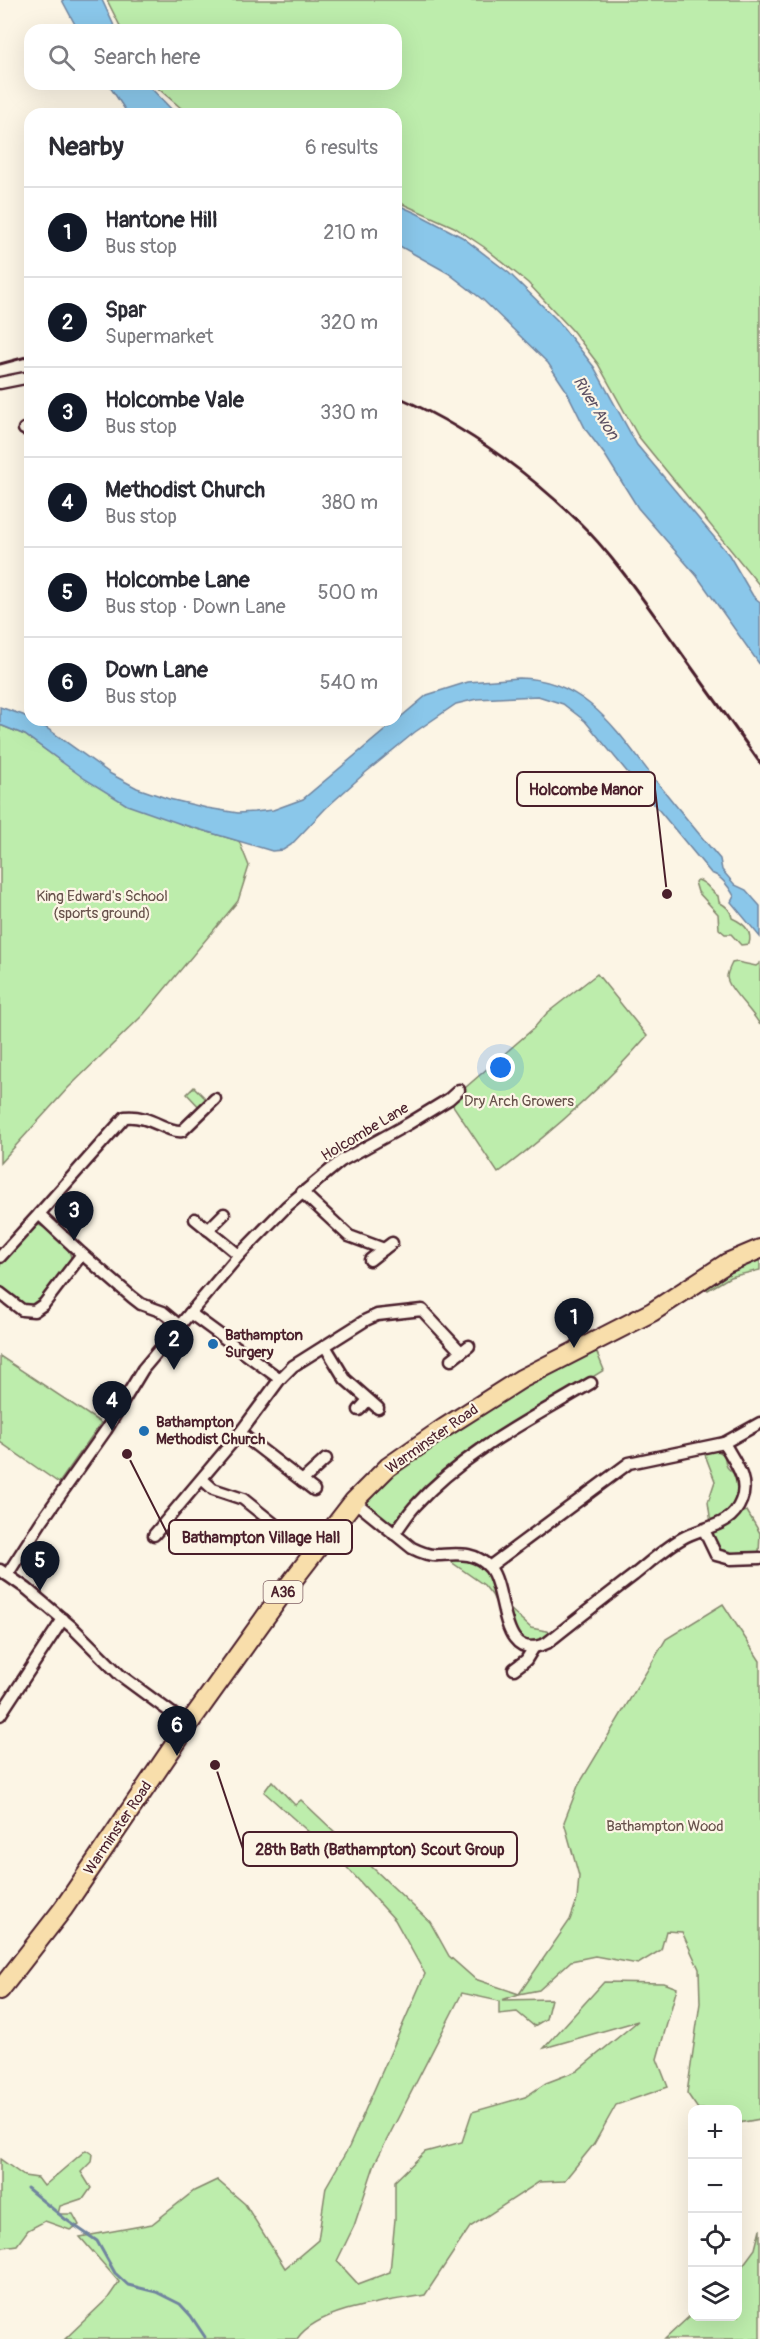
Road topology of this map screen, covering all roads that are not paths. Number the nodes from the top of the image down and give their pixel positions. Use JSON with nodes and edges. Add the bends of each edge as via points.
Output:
{"nodes":[{"id":1,"x":24,"y":378,"type":"edge"},
{"id":2,"x":0,"y":383,"type":"edge"},
{"id":3,"x":459,"y":1090,"type":"dead end"},
{"id":4,"x":215,"y":1099,"type":"dead end"},
{"id":5,"x":302,"y":1192,"type":"junction"},
{"id":6,"x":39,"y":1214,"type":"junction"},
{"id":7,"x":224,"y":1214,"type":"dead end"},
{"id":8,"x":195,"y":1219,"type":"dead end"},
{"id":9,"x":208,"y":1230,"type":"junction"},
{"id":10,"x":760,"y":1249,"type":"edge"},
{"id":11,"x":82,"y":1254,"type":"junction"},
{"id":12,"x":239,"y":1255,"type":"junction"},
{"id":13,"x":0,"y":1257,"type":"edge"},
{"id":14,"x":370,"y":1260,"type":"dead end"},
{"id":15,"x":0,"y":1293,"type":"edge"},
{"id":16,"x":190,"y":1313,"type":"junction"},
{"id":17,"x":180,"y":1326,"type":"junction"},
{"id":18,"x":325,"y":1346,"type":"junction"},
{"id":19,"x":451,"y":1360,"type":"dead end"},
{"id":20,"x":280,"y":1378,"type":"junction"},
{"id":21,"x":591,"y":1383,"type":"dead end"},
{"id":22,"x":368,"y":1400,"type":"junction"},
{"id":23,"x":378,"y":1408,"type":"dead end"},
{"id":24,"x":359,"y":1410,"type":"dead end"},
{"id":25,"x":760,"y":1423,"type":"edge"},
{"id":26,"x":240,"y":1433,"type":"junction"},
{"id":27,"x":724,"y":1443,"type":"junction"},
{"id":28,"x":326,"y":1459,"type":"dead end"},
{"id":29,"x":202,"y":1479,"type":"junction"},
{"id":30,"x":302,"y":1482,"type":"junction"},
{"id":31,"x":314,"y":1490,"type":"dead end"},
{"id":32,"x":354,"y":1501,"type":"junction"},
{"id":33,"x":704,"y":1530,"type":"junction"},
{"id":34,"x":283,"y":1531,"type":"dead end"},
{"id":35,"x":394,"y":1534,"type":"junction"},
{"id":36,"x":153,"y":1535,"type":"dead end"},
{"id":37,"x":760,"y":1558,"type":"edge"},
{"id":38,"x":489,"y":1567,"type":"junction"},
{"id":39,"x":4,"y":1573,"type":"edge"},
{"id":40,"x":63,"y":1619,"type":"junction"},
{"id":41,"x":534,"y":1647,"type":"junction"},
{"id":42,"x":514,"y":1670,"type":"dead end"},
{"id":43,"x":0,"y":1715,"type":"edge"},
{"id":44,"x":188,"y":1725,"type":"junction"},
{"id":45,"x":0,"y":1990,"type":"edge"}],
"edges":[{"from":1,"to":2,"type":"street"},
{"from":3,"to":5,"type":"street","name":"Holcombe Lane","via":[[408,1124],[353,1153]]},
{"from":4,"to":6,"type":"street","via":[[189,1127],[177,1132],[152,1120],[125,1117]]},
{"from":5,"to":12,"type":"street","name":"Holcombe Lane"},
{"from":5,"to":14,"type":"street","via":[[349,1236],[388,1246]]},
{"from":6,"to":11,"type":"street"},
{"from":6,"to":13,"type":"street"},
{"from":7,"to":9,"type":"street"},
{"from":8,"to":9,"type":"street"},
{"from":9,"to":12,"type":"street"},
{"from":10,"to":32,"type":"highway","name":"Warminster Road","number":"A36","via":[[727,1263],[652,1312],[521,1379],[388,1467]]},
{"from":11,"to":15,"type":"street","via":[[44,1304],[34,1311],[22,1310]]},
{"from":11,"to":17,"type":"street","via":[[141,1304],[163,1312]]},
{"from":12,"to":16,"type":"street","name":"Holcombe Lane"},
{"from":16,"to":17,"type":"street","name":"Holcombe Lane"},
{"from":16,"to":20,"type":"street"},
{"from":17,"to":39,"type":"street","name":"Holcombe Lane","via":[[136,1379],[106,1430]]},
{"from":18,"to":19,"type":"street","via":[[377,1315],[422,1310],[465,1349]]},
{"from":18,"to":20,"type":"street"},
{"from":18,"to":22,"type":"street","via":[[345,1379]]},
{"from":20,"to":26,"type":"street"},
{"from":21,"to":35,"type":"street","via":[[477,1453],[441,1480]]},
{"from":22,"to":23,"type":"street"},
{"from":22,"to":24,"type":"street"},
{"from":25,"to":27,"type":"street"},
{"from":26,"to":29,"type":"street"},
{"from":26,"to":30,"type":"street"},
{"from":27,"to":33,"type":"street","via":[[745,1488],[737,1510]]},
{"from":27,"to":38,"type":"street","via":[[629,1463]]},
{"from":28,"to":30,"type":"street"},
{"from":29,"to":34,"type":"street","via":[[213,1489],[243,1499],[259,1517]]},
{"from":29,"to":36,"type":"street","via":[[166,1529]]},
{"from":30,"to":31,"type":"street"},
{"from":32,"to":35,"type":"street"},
{"from":32,"to":44,"type":"highway","name":"Warminster Road","number":"A36"},
{"from":33,"to":37,"type":"street","via":[[716,1555]]},
{"from":33,"to":41,"type":"street","via":[[681,1539],[547,1643]]},
{"from":35,"to":38,"type":"street","via":[[423,1553],[473,1555]]},
{"from":38,"to":41,"type":"street","via":[[496,1577],[511,1633],[519,1642]]},
{"from":39,"to":40,"type":"street"},
{"from":40,"to":43,"type":"street"},
{"from":40,"to":44,"type":"street","via":[[120,1675]]},
{"from":41,"to":42,"type":"street"},
{"from":44,"to":45,"type":"highway","name":"Warminster Road","number":"A36","via":[[63,1909]]}]}
